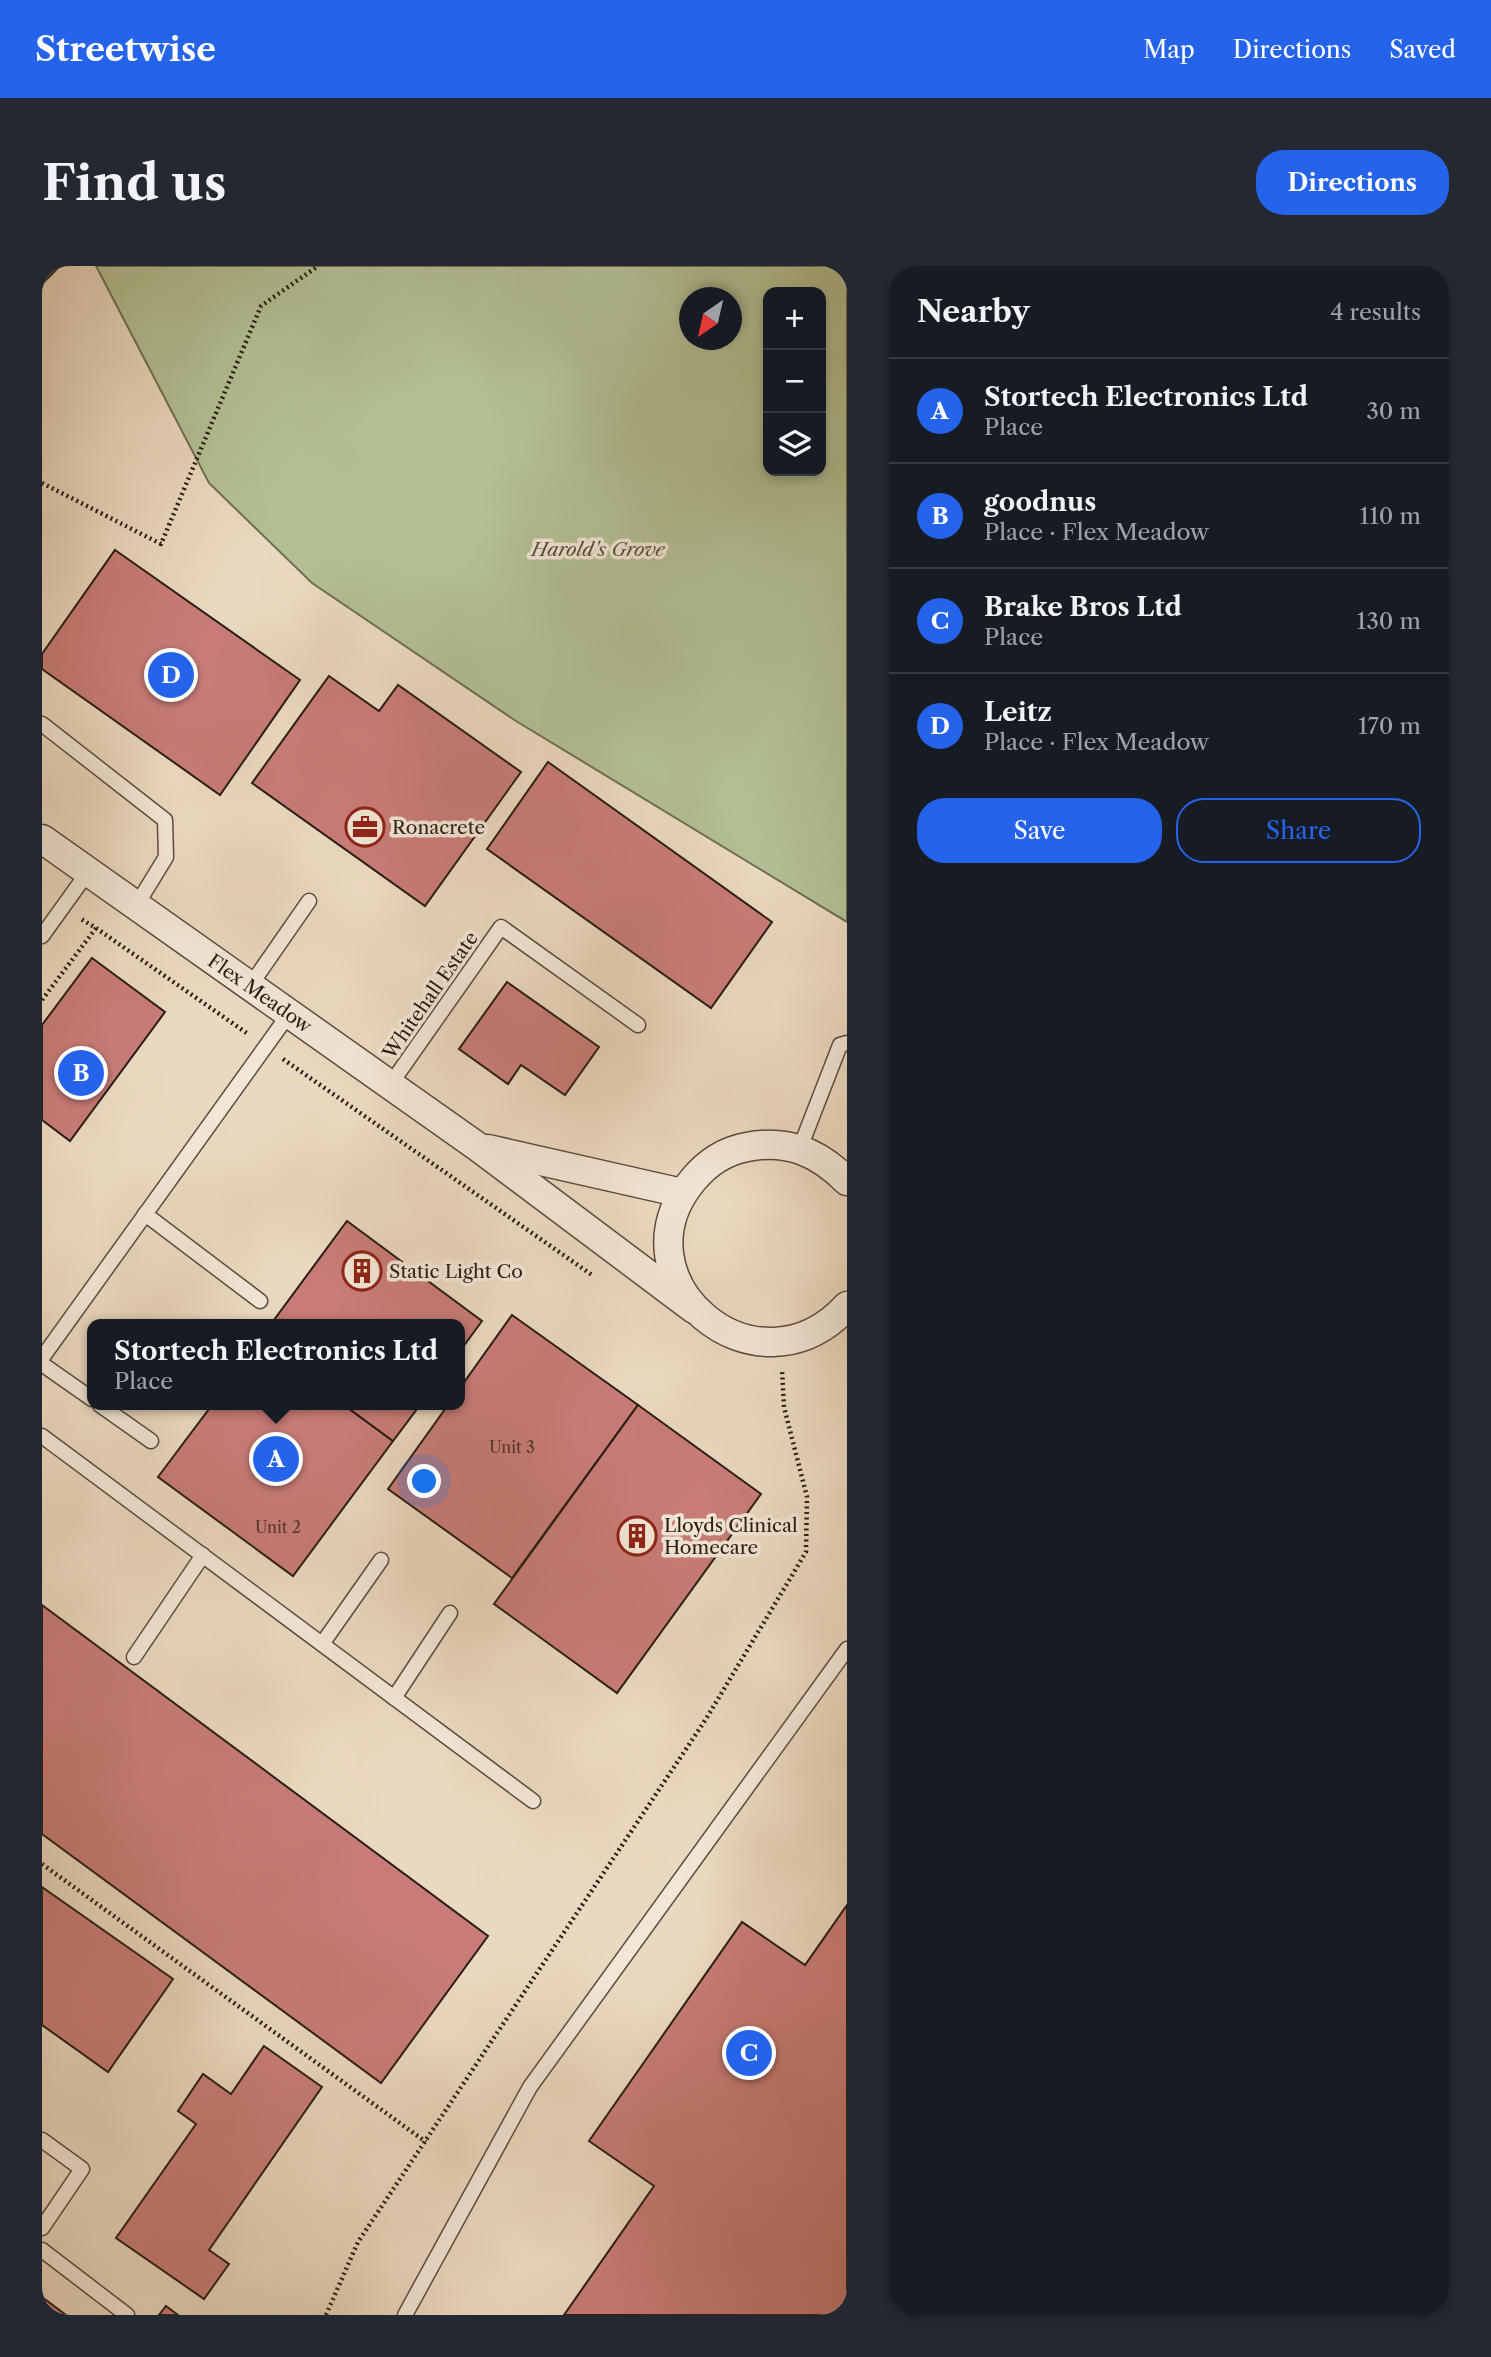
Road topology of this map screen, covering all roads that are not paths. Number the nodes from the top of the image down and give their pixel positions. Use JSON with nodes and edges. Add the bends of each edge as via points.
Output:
{"nodes":[{"id":1,"x":42,"y":724,"type":"edge"},
{"id":2,"x":42,"y":839,"type":"edge"},
{"id":3,"x":88,"y":872,"type":"junction"},
{"id":4,"x":309,"y":901,"type":"dead end"},
{"id":5,"x":136,"y":906,"type":"junction"},
{"id":6,"x":42,"y":936,"type":"edge"},
{"id":7,"x":250,"y":986,"type":"junction"},
{"id":8,"x":289,"y":1014,"type":"junction"},
{"id":9,"x":638,"y":1025,"type":"dead end"},
{"id":10,"x":847,"y":1043,"type":"edge"},
{"id":11,"x":390,"y":1085,"type":"junction"},
{"id":12,"x":478,"y":1147,"type":"junction"},
{"id":13,"x":800,"y":1148,"type":"junction"},
{"id":14,"x":847,"y":1181,"type":"edge"},
{"id":15,"x":682,"y":1193,"type":"junction"},
{"id":16,"x":145,"y":1214,"type":"junction"},
{"id":17,"x":260,"y":1301,"type":"dead end"},
{"id":18,"x":847,"y":1306,"type":"edge"},
{"id":19,"x":694,"y":1309,"type":"junction"},
{"id":20,"x":42,"y":1358,"type":"edge"},
{"id":21,"x":42,"y":1364,"type":"edge"},
{"id":22,"x":87,"y":1396,"type":"edge"},
{"id":23,"x":107,"y":1410,"type":"edge"},
{"id":24,"x":42,"y":1436,"type":"edge"},
{"id":25,"x":151,"y":1440,"type":"dead end"},
{"id":26,"x":203,"y":1555,"type":"junction"},
{"id":27,"x":381,"y":1560,"type":"dead end"},
{"id":28,"x":450,"y":1613,"type":"dead end"},
{"id":29,"x":322,"y":1644,"type":"junction"},
{"id":30,"x":847,"y":1649,"type":"edge"},
{"id":31,"x":134,"y":1657,"type":"dead end"},
{"id":32,"x":394,"y":1698,"type":"junction"},
{"id":33,"x":533,"y":1801,"type":"dead end"},
{"id":34,"x":42,"y":2140,"type":"edge"},
{"id":35,"x":42,"y":2228,"type":"edge"},
{"id":36,"x":42,"y":2250,"type":"edge"},
{"id":37,"x":127,"y":2315,"type":"edge"},
{"id":38,"x":405,"y":2315,"type":"edge"}],
"edges":[{"from":1,"to":5,"type":"lane","via":[[165,820],[166,857]]},
{"from":2,"to":3,"type":"street","name":"Flex Meadow"},
{"from":3,"to":5,"type":"street","name":"Flex Meadow"},
{"from":3,"to":6,"type":"lane"},
{"from":4,"to":7,"type":"lane"},
{"from":5,"to":7,"type":"street","name":"Flex Meadow"},
{"from":7,"to":8,"type":"street","name":"Flex Meadow"},
{"from":8,"to":11,"type":"street","name":"Flex Meadow"},
{"from":8,"to":16,"type":"lane"},
{"from":9,"to":11,"type":"lane","name":"Whitehall Estate","via":[[501,927]]},
{"from":10,"to":13,"type":"lane","via":[[840,1045]]},
{"from":11,"to":12,"type":"street","name":"Flex Meadow"},
{"from":12,"to":15,"type":"street","name":"Flex Meadow"},
{"from":12,"to":19,"type":"street","name":"Flex Meadow"},
{"from":13,"to":14,"type":"street","name":"Flex Meadow","via":[[828,1162]]},
{"from":13,"to":15,"type":"street","name":"Flex Meadow","via":[[767,1143],[733,1149],[704,1167]]},
{"from":15,"to":19,"type":"street","name":"Flex Meadow","via":[[671,1222],[669,1252],[677,1283]]},
{"from":16,"to":17,"type":"lane"},
{"from":16,"to":20,"type":"lane"},
{"from":18,"to":19,"type":"street","name":"Flex Meadow","via":[[833,1321],[807,1336],[780,1343],[748,1342],[718,1329]]},
{"from":21,"to":22,"type":"lane"},
{"from":23,"to":25,"type":"lane"},
{"from":24,"to":26,"type":"lane"},
{"from":26,"to":29,"type":"lane"},
{"from":26,"to":31,"type":"lane"},
{"from":27,"to":29,"type":"lane"},
{"from":28,"to":32,"type":"lane"},
{"from":29,"to":32,"type":"lane"},
{"from":30,"to":38,"type":"lane","via":[[530,2087]]},
{"from":32,"to":33,"type":"lane"},
{"from":34,"to":35,"type":"lane","via":[[82,2169]]},
{"from":36,"to":37,"type":"lane"}]}
